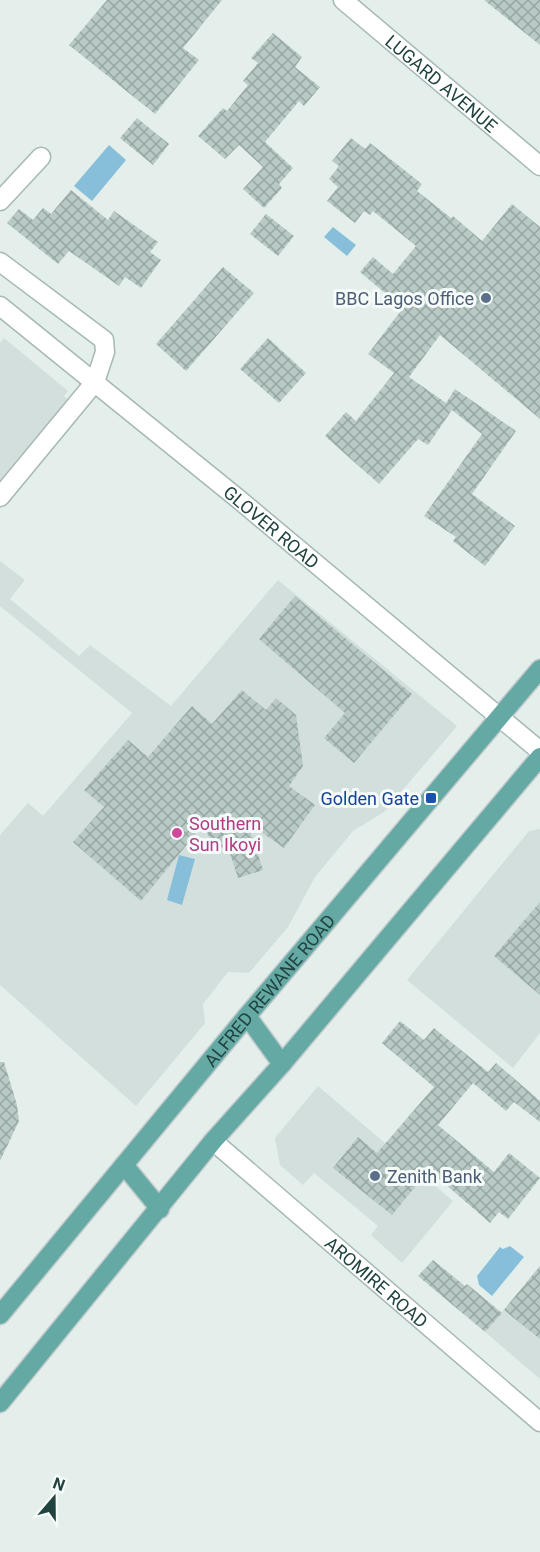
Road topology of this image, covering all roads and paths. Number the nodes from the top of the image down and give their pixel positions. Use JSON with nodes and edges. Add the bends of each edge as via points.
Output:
{"nodes":[{"id":1,"x":343,"y":0,"type":"edge"},
{"id":2,"x":41,"y":157,"type":"dead end"},
{"id":3,"x":540,"y":166,"type":"edge"},
{"id":4,"x":0,"y":201,"type":"edge"},
{"id":5,"x":0,"y":262,"type":"edge"},
{"id":6,"x":0,"y":306,"type":"edge"},
{"id":7,"x":95,"y":382,"type":"junction"},
{"id":8,"x":0,"y":497,"type":"edge"},
{"id":9,"x":540,"y":669,"type":"edge"},
{"id":10,"x":500,"y":717,"type":"junction"},
{"id":11,"x":540,"y":751,"type":"edge"},
{"id":12,"x":540,"y":757,"type":"edge"},
{"id":13,"x":247,"y":1016,"type":"junction"},
{"id":14,"x":282,"y":1064,"type":"junction"},
{"id":15,"x":213,"y":1141,"type":"junction"},
{"id":16,"x":124,"y":1165,"type":"junction"},
{"id":17,"x":160,"y":1209,"type":"junction"},
{"id":18,"x":0,"y":1315,"type":"edge"},
{"id":19,"x":0,"y":1402,"type":"edge"},
{"id":20,"x":540,"y":1422,"type":"edge"}],
"edges":[{"from":1,"to":3,"type":"street","name":"LUGARD AVENUE"},
{"from":2,"to":4,"type":"street"},
{"from":5,"to":7,"type":"street","via":[[104,340],[105,352]]},
{"from":6,"to":7,"type":"street","name":"GLOVER ROAD"},
{"from":7,"to":8,"type":"street"},
{"from":7,"to":10,"type":"street","name":"GLOVER ROAD"},
{"from":9,"to":10,"type":"main road","name":"ALFRED REWANE ROAD"},
{"from":10,"to":11,"type":"street","name":"GLOVER ROAD"},
{"from":10,"to":13,"type":"main road","name":"ALFRED REWANE ROAD"},
{"from":12,"to":14,"type":"main road"},
{"from":13,"to":14,"type":"main road"},
{"from":13,"to":16,"type":"main road","name":"ALFRED REWANE ROAD"},
{"from":14,"to":15,"type":"main road"},
{"from":15,"to":17,"type":"main road"},
{"from":15,"to":20,"type":"street","name":"AROMIRE ROAD"},
{"from":16,"to":17,"type":"main road"},
{"from":16,"to":18,"type":"main road","name":"ALFRED REWANE ROAD"},
{"from":17,"to":19,"type":"main road"}]}
